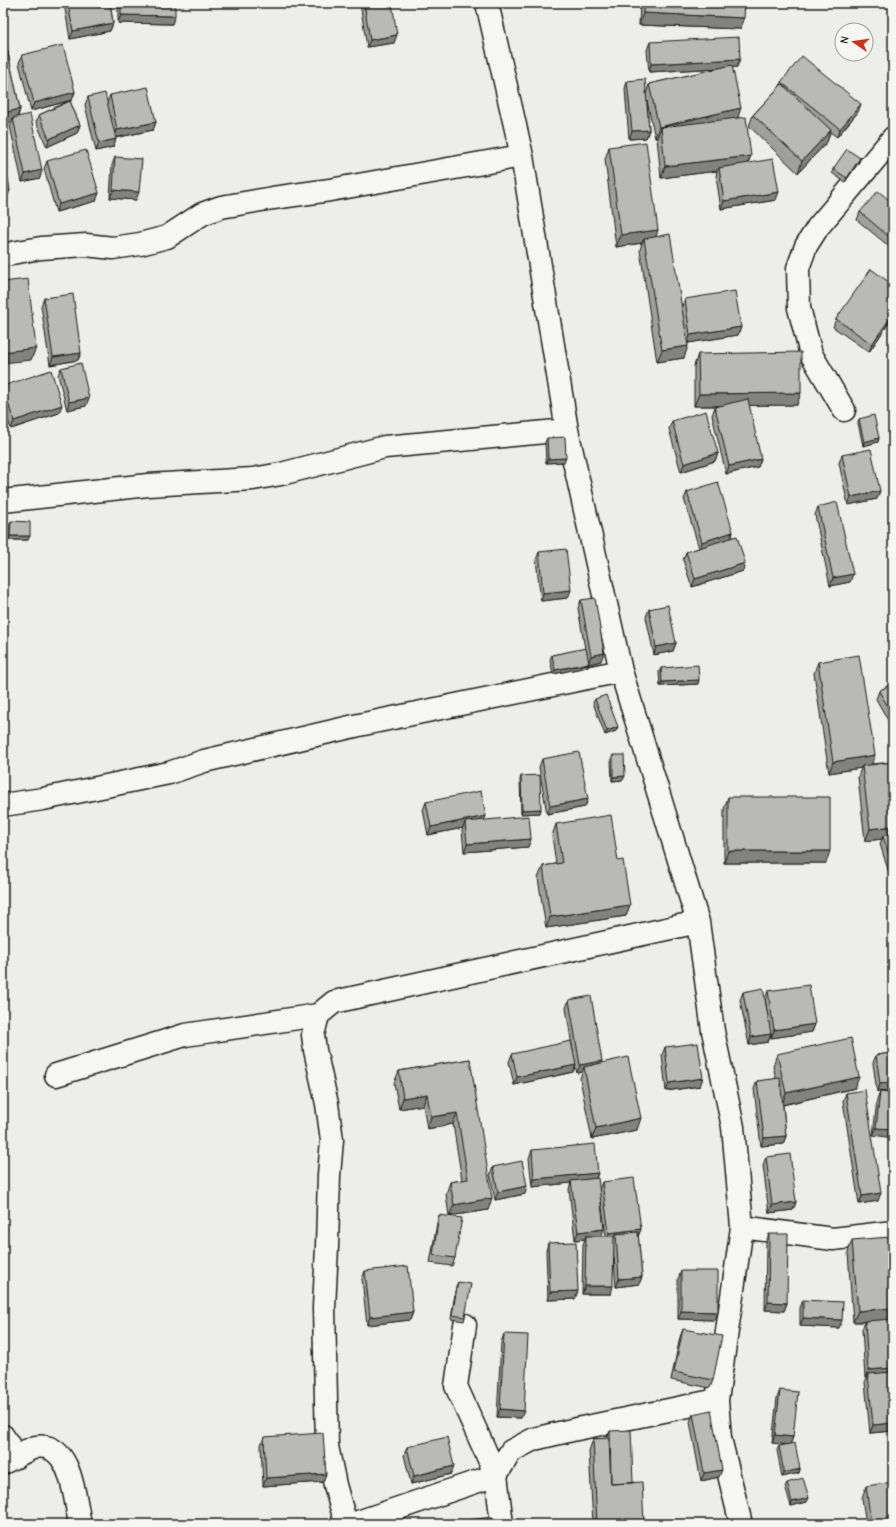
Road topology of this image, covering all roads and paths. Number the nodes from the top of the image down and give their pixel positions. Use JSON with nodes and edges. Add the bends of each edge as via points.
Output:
{"nodes":[{"id":1,"x":487,"y":3,"type":"edge"},
{"id":2,"x":893,"y":138,"type":"edge"},
{"id":3,"x":522,"y":156,"type":"junction"},
{"id":4,"x":3,"y":256,"type":"edge"},
{"id":5,"x":844,"y":410,"type":"dead end"},
{"id":6,"x":567,"y":430,"type":"junction"},
{"id":7,"x":3,"y":501,"type":"edge"},
{"id":8,"x":621,"y":671,"type":"junction"},
{"id":9,"x":3,"y":805,"type":"edge"},
{"id":10,"x":698,"y":922,"type":"junction"},
{"id":11,"x":318,"y":1015,"type":"junction"},
{"id":12,"x":56,"y":1075,"type":"dead end"},
{"id":13,"x":742,"y":1227,"type":"junction"},
{"id":14,"x":893,"y":1232,"type":"edge"},
{"id":15,"x":465,"y":1325,"type":"dead end"},
{"id":16,"x":717,"y":1400,"type":"junction"},
{"id":17,"x":3,"y":1436,"type":"edge"},
{"id":18,"x":10,"y":1460,"type":"edge"},
{"id":19,"x":496,"y":1475,"type":"junction"},
{"id":20,"x":80,"y":1524,"type":"edge"},
{"id":21,"x":346,"y":1524,"type":"edge"},
{"id":22,"x":352,"y":1524,"type":"edge"},
{"id":23,"x":502,"y":1524,"type":"edge"},
{"id":24,"x":742,"y":1524,"type":"edge"}],
"edges":[{"from":1,"to":3,"type":"street"},
{"from":2,"to":5,"type":"street","via":[[818,227],[806,246],[798,268],[799,308],[811,354]]},
{"from":3,"to":4,"type":"street","via":[[221,207],[202,214],[167,237],[140,244],[113,248],[86,245],[41,248],[12,252]]},
{"from":3,"to":6,"type":"street"},
{"from":6,"to":7,"type":"street","via":[[385,447],[253,479],[148,485]]},
{"from":6,"to":8,"type":"street"},
{"from":8,"to":9,"type":"street","via":[[359,725],[204,761],[169,773]]},
{"from":8,"to":10,"type":"street"},
{"from":10,"to":11,"type":"street","via":[[334,1002]]},
{"from":10,"to":13,"type":"street","via":[[713,1031],[733,1127]]},
{"from":11,"to":12,"type":"street","via":[[185,1035]]},
{"from":11,"to":21,"type":"street","via":[[313,1035],[332,1140],[324,1308],[327,1446]]},
{"from":13,"to":14,"type":"street","via":[[833,1239]]},
{"from":13,"to":16,"type":"street"},
{"from":15,"to":19,"type":"street","via":[[456,1386]]},
{"from":16,"to":19,"type":"street","via":[[534,1439],[511,1451]]},
{"from":16,"to":24,"type":"street","via":[[720,1438]]},
{"from":17,"to":18,"type":"street"},
{"from":18,"to":20,"type":"street","via":[[36,1447],[49,1448],[63,1458],[70,1471]]},
{"from":19,"to":22,"type":"street"},
{"from":19,"to":23,"type":"street"}]}
